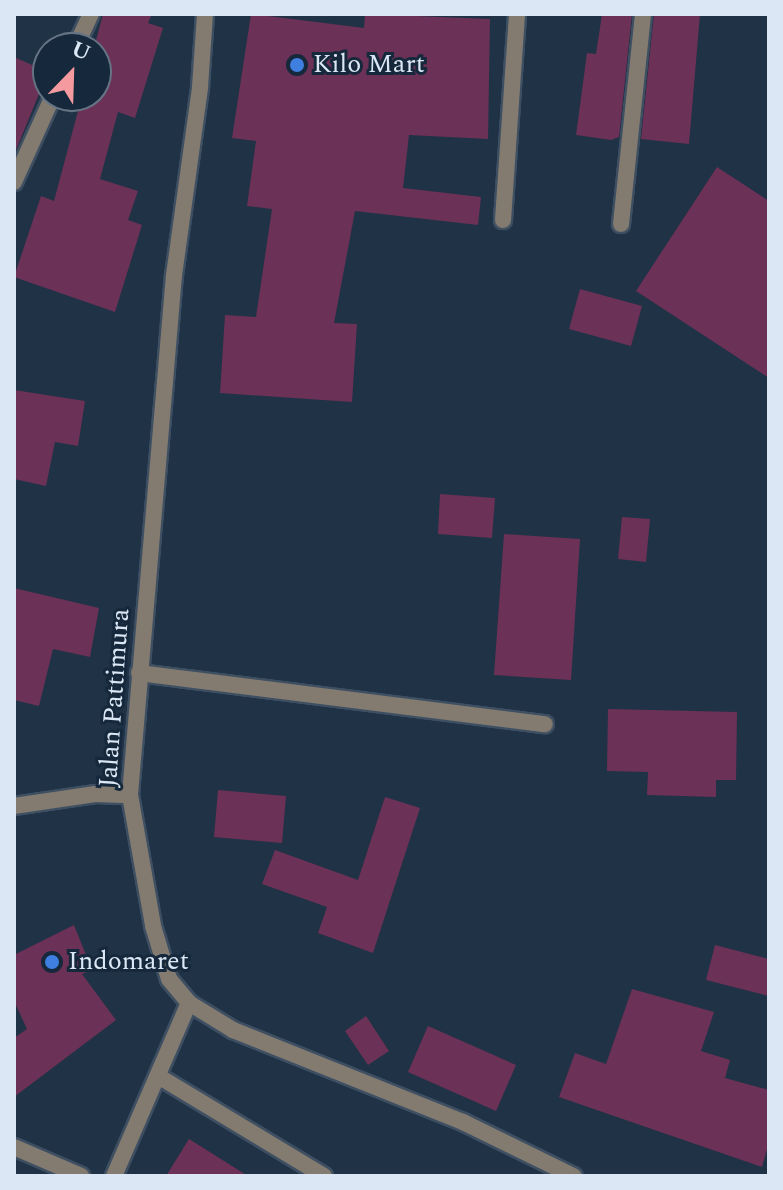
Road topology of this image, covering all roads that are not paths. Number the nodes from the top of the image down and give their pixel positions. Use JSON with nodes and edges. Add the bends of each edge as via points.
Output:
{"nodes":[{"id":1,"x":205,"y":14,"type":"edge"},
{"id":2,"x":517,"y":14,"type":"edge"},
{"id":3,"x":643,"y":14,"type":"edge"},
{"id":4,"x":46,"y":112,"type":"edge"},
{"id":5,"x":14,"y":182,"type":"edge"},
{"id":6,"x":503,"y":220,"type":"dead end"},
{"id":7,"x":621,"y":224,"type":"dead end"},
{"id":8,"x":139,"y":673,"type":"junction"},
{"id":9,"x":545,"y":724,"type":"dead end"},
{"id":10,"x":130,"y":795,"type":"junction"},
{"id":11,"x":14,"y":806,"type":"edge"},
{"id":12,"x":189,"y":1003,"type":"junction"},
{"id":13,"x":158,"y":1076,"type":"junction"},
{"id":14,"x":14,"y":1147,"type":"edge"},
{"id":15,"x":564,"y":1173,"type":"edge"},
{"id":16,"x":81,"y":1176,"type":"edge"},
{"id":17,"x":114,"y":1176,"type":"edge"},
{"id":18,"x":324,"y":1176,"type":"edge"}],
"edges":[{"from":1,"to":8,"type":"street","name":"Jalan Pattimura","via":[[174,275]]},
{"from":2,"to":6,"type":"street"},
{"from":3,"to":7,"type":"street"},
{"from":4,"to":5,"type":"street"},
{"from":8,"to":9,"type":"street"},
{"from":8,"to":10,"type":"street","name":"Jalan Pattimura"},
{"from":10,"to":11,"type":"street","via":[[95,794]]},
{"from":10,"to":12,"type":"street","name":"Jalan Pattimura","via":[[153,926],[169,979]]},
{"from":12,"to":13,"type":"street"},
{"from":12,"to":15,"type":"street","name":"Jalan Pattimura","via":[[280,1051],[463,1122]]},
{"from":13,"to":17,"type":"street"},
{"from":13,"to":18,"type":"street"},
{"from":14,"to":16,"type":"street"}]}
